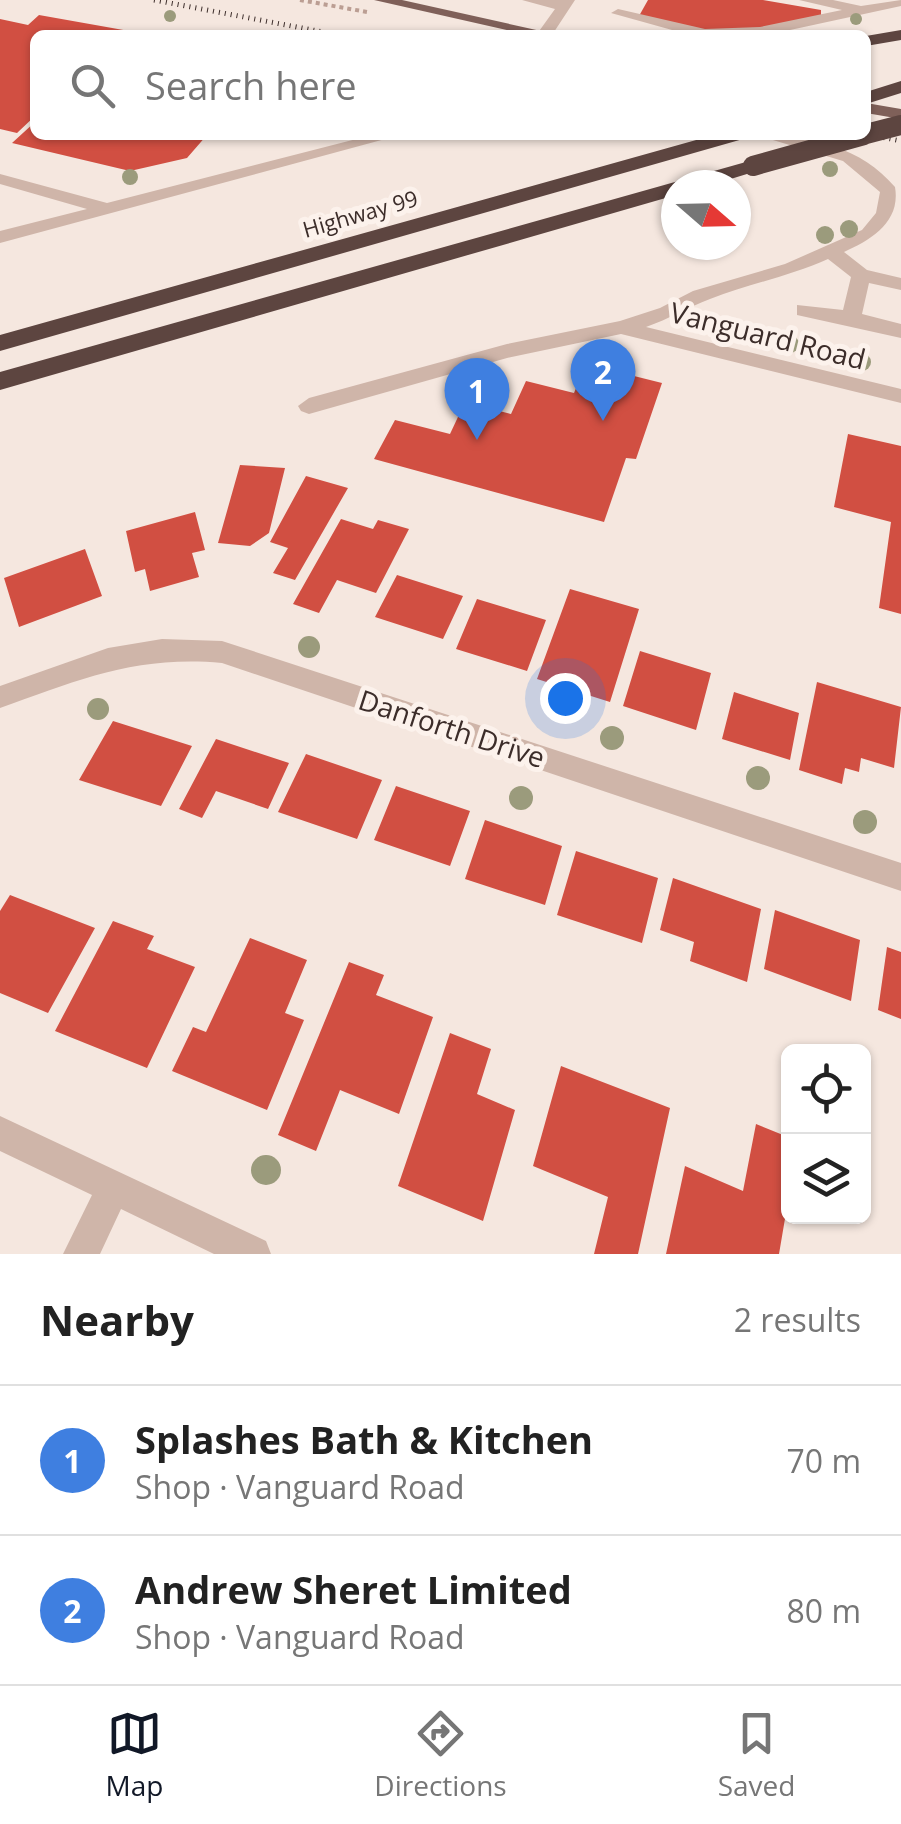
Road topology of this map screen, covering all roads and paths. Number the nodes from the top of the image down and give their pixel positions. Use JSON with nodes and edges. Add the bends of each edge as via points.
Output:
{"nodes":[{"id":1,"x":381,"y":0,"type":"edge"},
{"id":2,"x":529,"y":0,"type":"edge"},
{"id":3,"x":636,"y":0,"type":"edge"},
{"id":4,"x":806,"y":0,"type":"edge"},
{"id":5,"x":901,"y":2,"type":"edge"},
{"id":6,"x":566,"y":3,"type":"edge"},
{"id":7,"x":870,"y":11,"type":"junction"},
{"id":8,"x":619,"y":12,"type":"edge"},
{"id":9,"x":528,"y":30,"type":"edge"},
{"id":10,"x":550,"y":30,"type":"edge"},
{"id":11,"x":689,"y":30,"type":"edge"},
{"id":12,"x":770,"y":30,"type":"edge"},
{"id":13,"x":901,"y":88,"type":"edge"},
{"id":14,"x":871,"y":97,"type":"edge"},
{"id":15,"x":871,"y":109,"type":"edge"},
{"id":16,"x":901,"y":114,"type":"edge"},
{"id":17,"x":901,"y":124,"type":"edge"},
{"id":18,"x":871,"y":133,"type":"edge"},
{"id":19,"x":373,"y":140,"type":"edge"},
{"id":20,"x":719,"y":140,"type":"edge"},
{"id":21,"x":784,"y":140,"type":"edge"},
{"id":22,"x":847,"y":140,"type":"edge"},
{"id":23,"x":739,"y":170,"type":"edge"},
{"id":24,"x":0,"y":179,"type":"edge"},
{"id":25,"x":661,"y":192,"type":"edge"},
{"id":26,"x":107,"y":209,"type":"junction"},
{"id":27,"x":0,"y":237,"type":"edge"},
{"id":28,"x":830,"y":251,"type":"junction"},
{"id":29,"x":901,"y":266,"type":"edge"},
{"id":30,"x":860,"y":276,"type":"junction"},
{"id":31,"x":892,"y":282,"type":"edge"},
{"id":32,"x":305,"y":295,"type":"junction"},
{"id":33,"x":804,"y":310,"type":"dead end"},
{"id":34,"x":851,"y":318,"type":"junction"},
{"id":35,"x":622,"y":327,"type":"junction"},
{"id":36,"x":900,"y":331,"type":"edge"},
{"id":37,"x":0,"y":343,"type":"edge"},
{"id":38,"x":0,"y":381,"type":"edge"},
{"id":39,"x":0,"y":391,"type":"edge"},
{"id":40,"x":901,"y":396,"type":"edge"},
{"id":41,"x":309,"y":406,"type":"dead end"},
{"id":42,"x":0,"y":697,"type":"edge"},
{"id":43,"x":901,"y":877,"type":"edge"},
{"id":44,"x":0,"y":1133,"type":"edge"},
{"id":45,"x":112,"y":1189,"type":"junction"},
{"id":46,"x":81,"y":1254,"type":"edge"},
{"id":47,"x":253,"y":1254,"type":"edge"}],
"edges":[{"from":1,"to":9,"type":"main road"},
{"from":2,"to":6,"type":"street"},
{"from":3,"to":8,"type":"street"},
{"from":4,"to":7,"type":"street"},
{"from":5,"to":7,"type":"street"},
{"from":6,"to":10,"type":"street"},
{"from":7,"to":12,"type":"street"},
{"from":8,"to":11,"type":"street"},
{"from":13,"to":14,"type":"highway"},
{"from":15,"to":16,"type":"main road"},
{"from":17,"to":18,"type":"highway","bridge":true},
{"from":19,"to":26,"type":"street"},
{"from":20,"to":37,"type":"highway","name":"Highway 99"},
{"from":21,"to":28,"type":"street","name":"Vanguard Road","via":[[844,155],[875,171],[888,191],[886,214],[869,234]]},
{"from":22,"to":23,"type":"highway","bridge":true},
{"from":24,"to":26,"type":"street"},
{"from":25,"to":32,"type":"highway"},
{"from":26,"to":27,"type":"street"},
{"from":28,"to":30,"type":"street"},
{"from":28,"to":35,"type":"street","name":"Vanguard Road"},
{"from":29,"to":31,"type":"street"},
{"from":30,"to":31,"type":"street"},
{"from":30,"to":34,"type":"street"},
{"from":32,"to":38,"type":"highway"},
{"from":32,"to":39,"type":"highway"},
{"from":33,"to":34,"type":"street"},
{"from":34,"to":36,"type":"street"},
{"from":35,"to":40,"type":"street","name":"Vanguard Road"},
{"from":35,"to":41,"type":"street","name":"Vanguard Road"},
{"from":42,"to":43,"type":"street","name":"Danforth Drive","via":[[128,652],[178,646],[222,652]]},
{"from":44,"to":45,"type":"street"},
{"from":45,"to":46,"type":"street"},
{"from":45,"to":47,"type":"street"}]}
